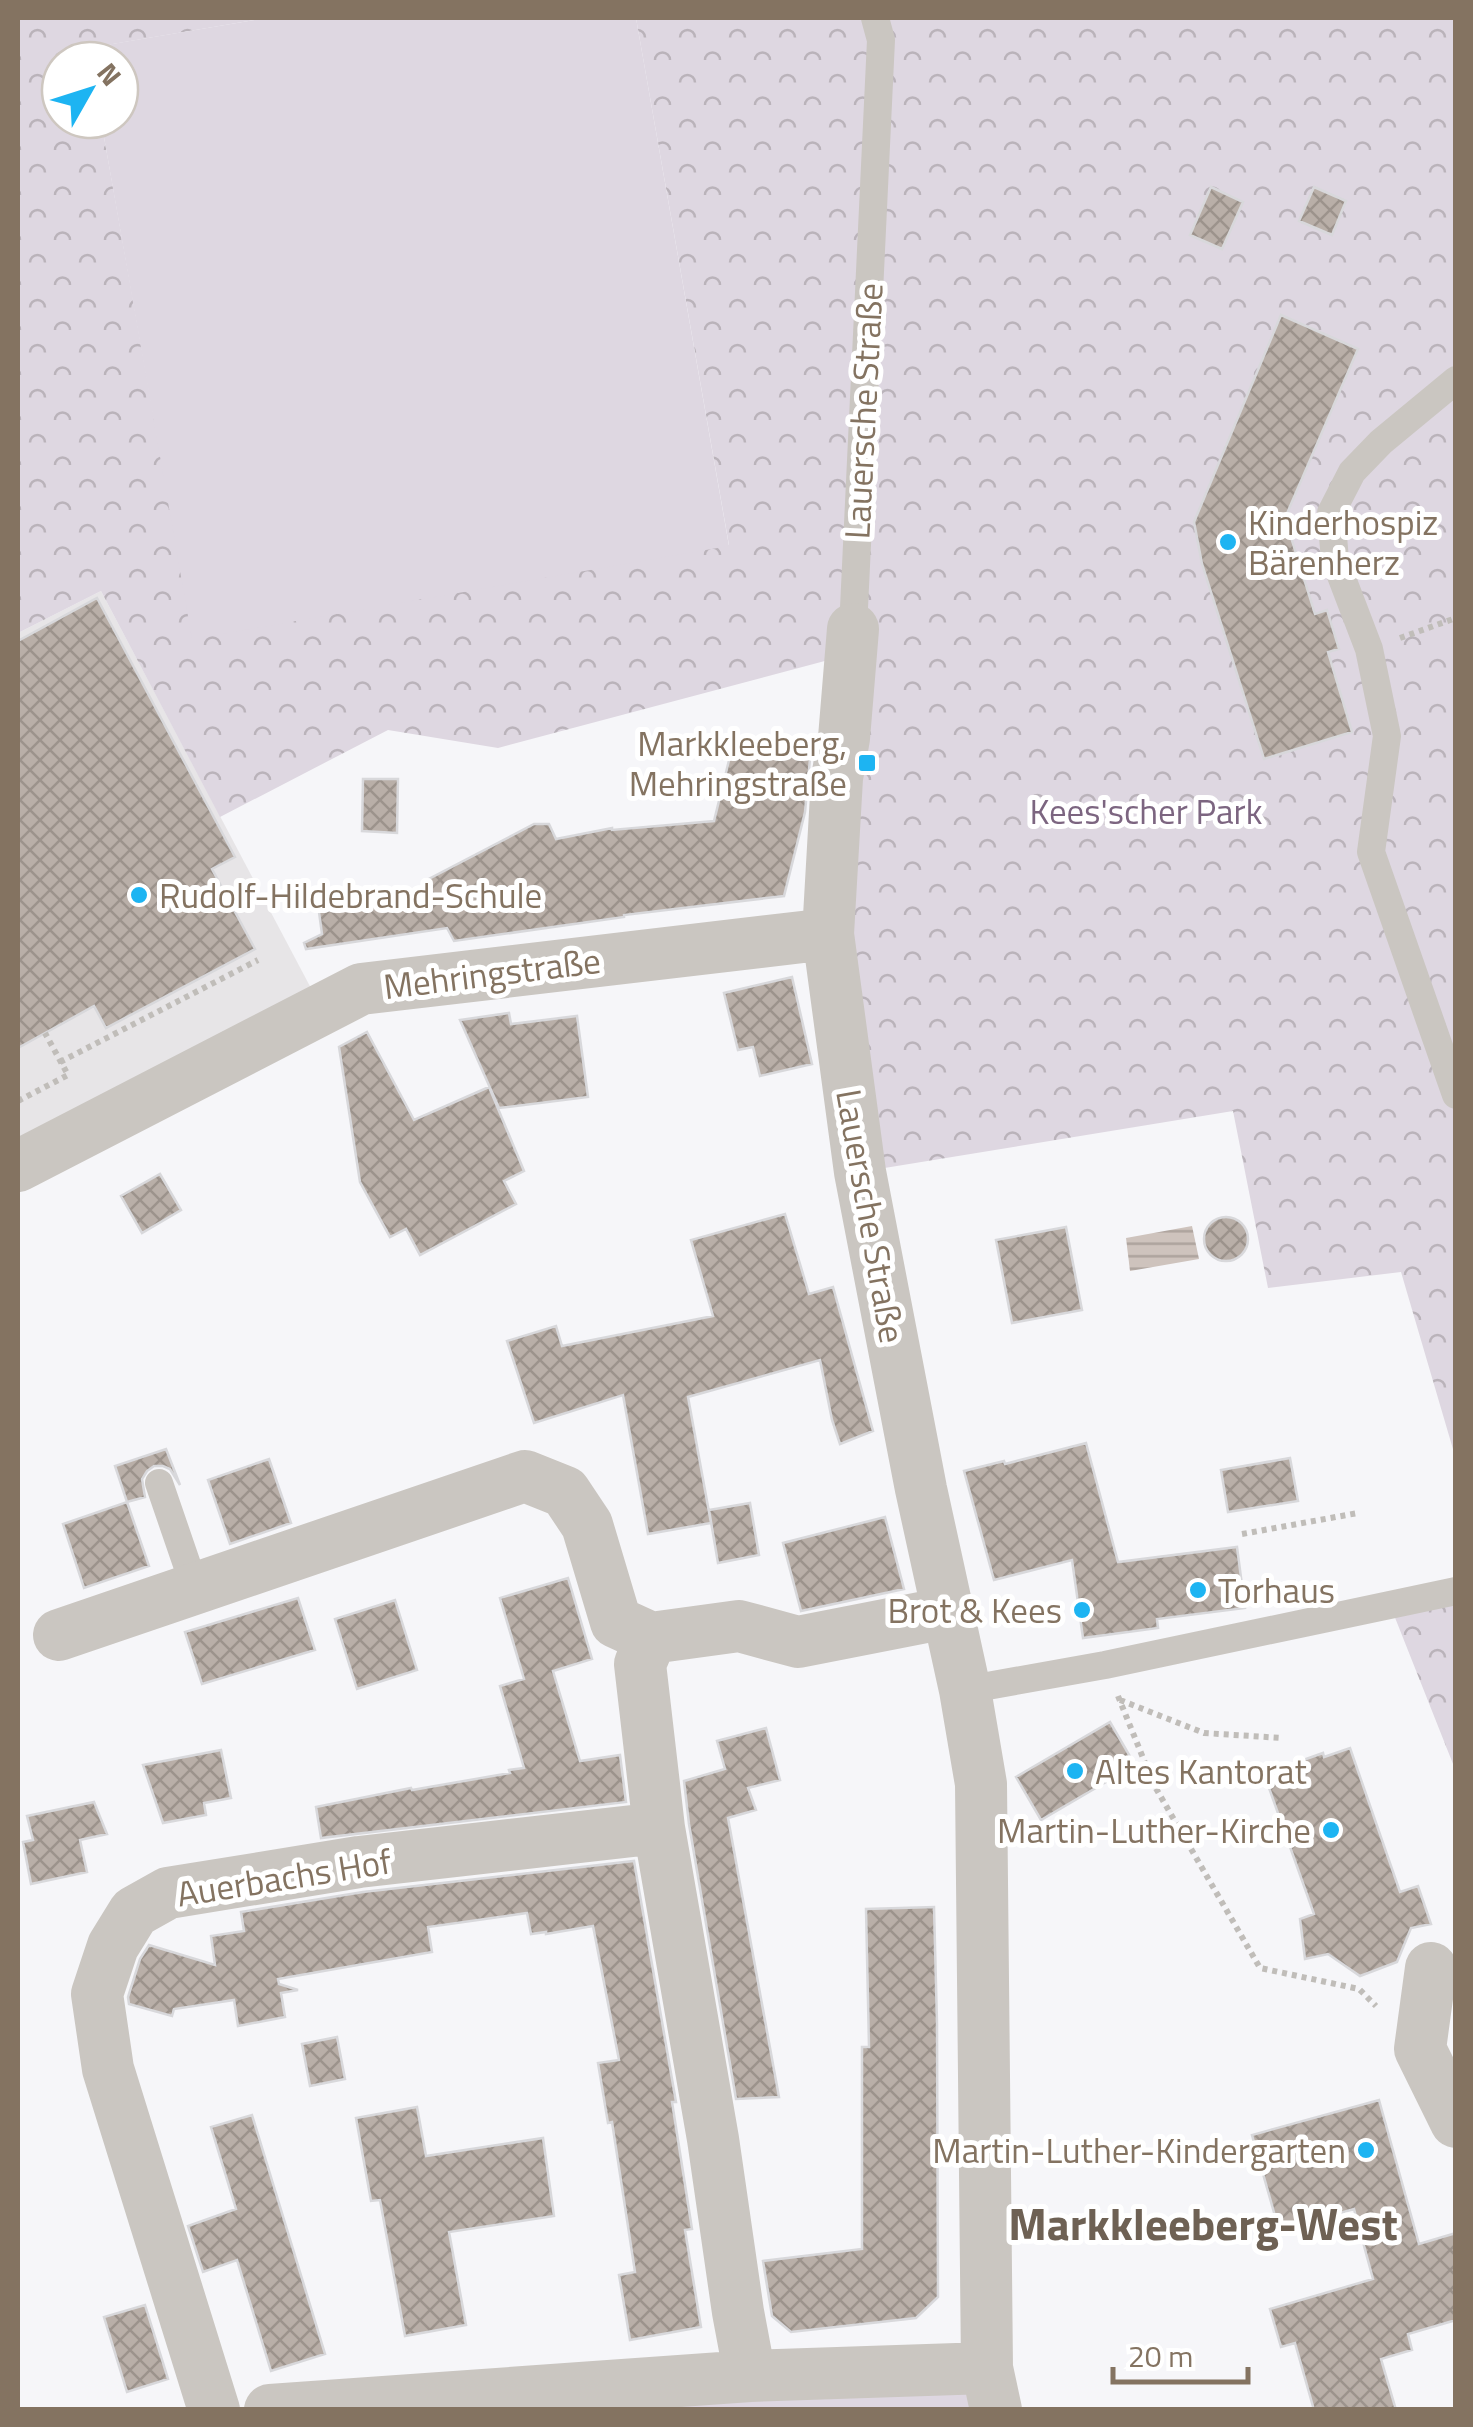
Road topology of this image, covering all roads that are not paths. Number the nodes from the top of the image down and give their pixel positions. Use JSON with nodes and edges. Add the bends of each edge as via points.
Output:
{"nodes":[{"id":1,"x":874,"y":18,"type":"edge"},
{"id":2,"x":1456,"y":380,"type":"edge"},
{"id":3,"x":853,"y":629,"type":"joint"},
{"id":4,"x":828,"y":934,"type":"junction"},
{"id":5,"x":1456,"y":1095,"type":"edge"},
{"id":6,"x":18,"y":1166,"type":"edge"},
{"id":7,"x":159,"y":1483,"type":"dead end"},
{"id":8,"x":195,"y":1588,"type":"junction"},
{"id":9,"x":1456,"y":1590,"type":"edge"},
{"id":10,"x":946,"y":1613,"type":"junction"},
{"id":11,"x":59,"y":1635,"type":"dead end"},
{"id":12,"x":651,"y":1638,"type":"junction"},
{"id":13,"x":964,"y":1690,"type":"junction"},
{"id":14,"x":659,"y":1828,"type":"junction"},
{"id":15,"x":1431,"y":1968,"type":"dead end"},
{"id":16,"x":1456,"y":2122,"type":"edge"},
{"id":17,"x":750,"y":2376,"type":"junction"},
{"id":18,"x":992,"y":2388,"type":"edge"},
{"id":19,"x":214,"y":2410,"type":"edge"},
{"id":20,"x":270,"y":2410,"type":"edge"}],
"edges":[{"from":1,"to":3,"type":"lane","name":"Lauersche Straße","via":[[881,40]]},
{"from":2,"to":5,"type":"lane","via":[[1352,472],[1331,513],[1335,560],[1369,649],[1387,736],[1371,852]]},
{"from":3,"to":4,"type":"street","name":"Lauersche Straße"},
{"from":4,"to":6,"type":"street","name":"Mehringstraße","via":[[361,988]]},
{"from":4,"to":10,"type":"street","name":"Lauersche Straße","via":[[860,1172]]},
{"from":7,"to":8,"type":"lane"},
{"from":8,"to":11,"type":"street"},
{"from":8,"to":12,"type":"street","via":[[525,1476],[565,1492],[587,1525],[616,1622]]},
{"from":9,"to":13,"type":"lane"},
{"from":10,"to":12,"type":"street","via":[[798,1642],[739,1626]]},
{"from":10,"to":13,"type":"street","name":"Lauersche Straße"},
{"from":12,"to":14,"type":"street","via":[[640,1664]]},
{"from":13,"to":18,"type":"street","name":"Lauersche Straße","via":[[981,1784]]},
{"from":14,"to":17,"type":"street"},
{"from":14,"to":19,"type":"street","name":"Auerbachs Hof","via":[[168,1892],[134,1912],[113,1946],[97,1994],[108,2068]]},
{"from":15,"to":16,"type":"street","via":[[1420,2049]]},
{"from":17,"to":18,"type":"street"},
{"from":17,"to":20,"type":"street"}]}
